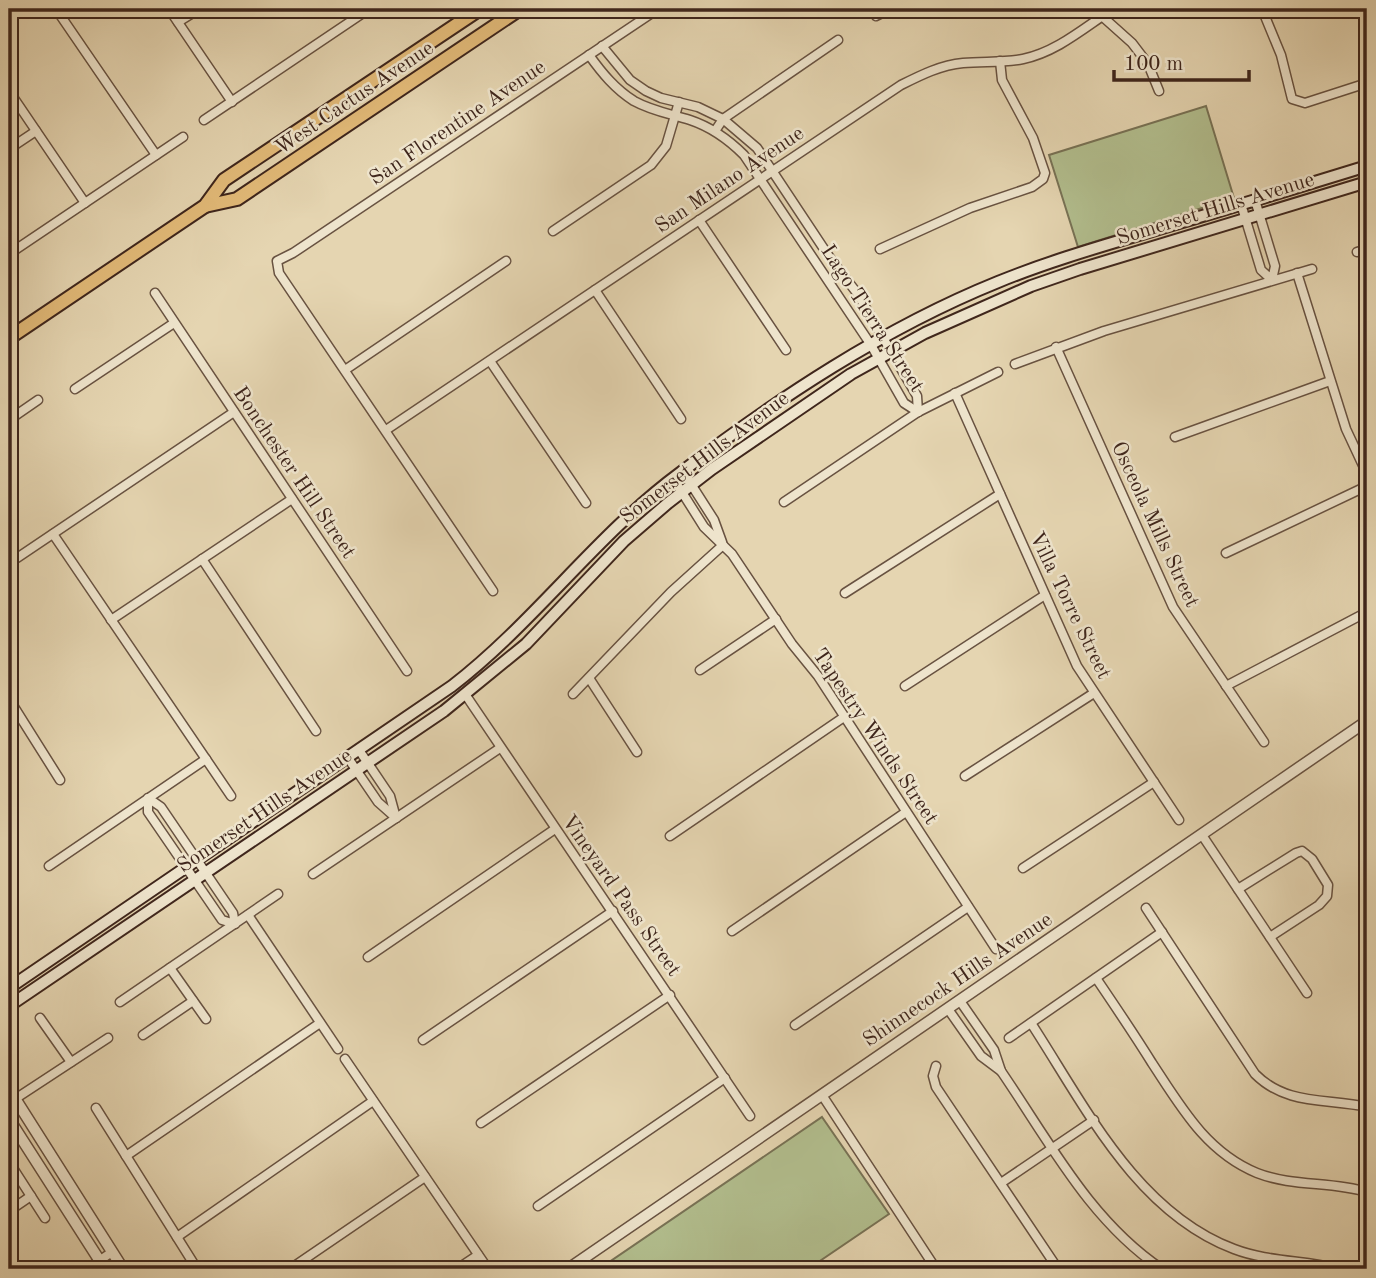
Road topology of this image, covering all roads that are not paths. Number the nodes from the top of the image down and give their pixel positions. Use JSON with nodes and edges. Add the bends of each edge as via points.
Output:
{"nodes":[{"id":1,"x":56,"y":9,"type":"edge"},
{"id":2,"x":169,"y":9,"type":"edge"},
{"id":3,"x":199,"y":9,"type":"edge"},
{"id":4,"x":369,"y":9,"type":"edge"},
{"id":5,"x":480,"y":9,"type":"edge"},
{"id":6,"x":520,"y":9,"type":"edge"},
{"id":7,"x":658,"y":9,"type":"edge"},
{"id":8,"x":890,"y":9,"type":"edge"},
{"id":9,"x":1094,"y":9,"type":"edge"},
{"id":10,"x":1114,"y":9,"type":"edge"},
{"id":11,"x":1262,"y":9,"type":"edge"},
{"id":12,"x":876,"y":16,"type":"dead end"},
{"id":13,"x":1102,"y":16,"type":"junction"},
{"id":14,"x":178,"y":22,"type":"junction"},
{"id":15,"x":838,"y":40,"type":"dead end"},
{"id":16,"x":602,"y":46,"type":"junction"},
{"id":17,"x":589,"y":55,"type":"junction"},
{"id":18,"x":1000,"y":61,"type":"junction"},
{"id":19,"x":1367,"y":83,"type":"edge"},
{"id":20,"x":9,"y":91,"type":"edge"},
{"id":21,"x":1159,"y":91,"type":"dead end"},
{"id":22,"x":232,"y":102,"type":"junction"},
{"id":23,"x":679,"y":102,"type":"junction"},
{"id":24,"x":676,"y":115,"type":"junction"},
{"id":25,"x":723,"y":119,"type":"junction"},
{"id":26,"x":204,"y":120,"type":"dead end"},
{"id":27,"x":36,"y":131,"type":"junction"},
{"id":28,"x":715,"y":131,"type":"junction"},
{"id":29,"x":183,"y":137,"type":"dead end"},
{"id":30,"x":9,"y":149,"type":"edge"},
{"id":31,"x":156,"y":155,"type":"junction"},
{"id":32,"x":1367,"y":166,"type":"edge"},
{"id":33,"x":772,"y":171,"type":"junction"},
{"id":34,"x":761,"y":179,"type":"junction"},
{"id":35,"x":1367,"y":182,"type":"edge"},
{"id":36,"x":1255,"y":200,"type":"junction"},
{"id":37,"x":85,"y":203,"type":"junction"},
{"id":38,"x":1241,"y":204,"type":"junction"},
{"id":39,"x":205,"y":206,"type":"junction"},
{"id":40,"x":1259,"y":215,"type":"junction"},
{"id":41,"x":1245,"y":219,"type":"junction"},
{"id":42,"x":699,"y":220,"type":"junction"},
{"id":43,"x":553,"y":231,"type":"dead end"},
{"id":44,"x":880,"y":249,"type":"dead end"},
{"id":45,"x":1367,"y":249,"type":"edge"},
{"id":46,"x":1357,"y":252,"type":"dead end"},
{"id":47,"x":9,"y":254,"type":"edge"},
{"id":48,"x":506,"y":261,"type":"dead end"},
{"id":49,"x":1312,"y":269,"type":"dead end"},
{"id":50,"x":1297,"y":273,"type":"junction"},
{"id":51,"x":1272,"y":280,"type":"junction"},
{"id":52,"x":595,"y":290,"type":"junction"},
{"id":53,"x":155,"y":293,"type":"dead end"},
{"id":54,"x":174,"y":323,"type":"junction"},
{"id":55,"x":9,"y":338,"type":"edge"},
{"id":56,"x":883,"y":339,"type":"junction"},
{"id":57,"x":871,"y":345,"type":"junction"},
{"id":58,"x":1056,"y":347,"type":"junction"},
{"id":59,"x":786,"y":350,"type":"dead end"},
{"id":60,"x":890,"y":351,"type":"junction"},
{"id":61,"x":879,"y":358,"type":"junction"},
{"id":62,"x":490,"y":361,"type":"junction"},
{"id":63,"x":1014,"y":364,"type":"dead end"},
{"id":64,"x":345,"y":370,"type":"junction"},
{"id":65,"x":998,"y":372,"type":"dead end"},
{"id":66,"x":1330,"y":381,"type":"junction"},
{"id":67,"x":75,"y":389,"type":"dead end"},
{"id":68,"x":955,"y":393,"type":"junction"},
{"id":69,"x":38,"y":400,"type":"dead end"},
{"id":70,"x":234,"y":412,"type":"junction"},
{"id":71,"x":918,"y":412,"type":"junction"},
{"id":72,"x":681,"y":419,"type":"dead end"},
{"id":73,"x":9,"y":420,"type":"edge"},
{"id":74,"x":386,"y":430,"type":"junction"},
{"id":75,"x":1175,"y":437,"type":"dead end"},
{"id":76,"x":678,"y":474,"type":"junction"},
{"id":77,"x":1367,"y":474,"type":"edge"},
{"id":78,"x":1367,"y":486,"type":"edge"},
{"id":79,"x":687,"y":488,"type":"junction"},
{"id":80,"x":1000,"y":494,"type":"junction"},
{"id":81,"x":292,"y":499,"type":"junction"},
{"id":82,"x":784,"y":502,"type":"dead end"},
{"id":83,"x":586,"y":503,"type":"dead end"},
{"id":84,"x":53,"y":534,"type":"junction"},
{"id":85,"x":723,"y":545,"type":"junction"},
{"id":86,"x":1226,"y":552,"type":"dead end"},
{"id":87,"x":17,"y":558,"type":"dead end"},
{"id":88,"x":202,"y":559,"type":"junction"},
{"id":89,"x":493,"y":591,"type":"dead end"},
{"id":90,"x":845,"y":593,"type":"dead end"},
{"id":91,"x":1045,"y":595,"type":"junction"},
{"id":92,"x":1367,"y":612,"type":"edge"},
{"id":93,"x":776,"y":619,"type":"junction"},
{"id":94,"x":111,"y":620,"type":"junction"},
{"id":95,"x":700,"y":670,"type":"dead end"},
{"id":96,"x":407,"y":671,"type":"dead end"},
{"id":97,"x":589,"y":678,"type":"junction"},
{"id":98,"x":905,"y":686,"type":"dead end"},
{"id":99,"x":1226,"y":686,"type":"junction"},
{"id":100,"x":1094,"y":693,"type":"junction"},
{"id":101,"x":466,"y":694,"type":"junction"},
{"id":102,"x":573,"y":694,"type":"dead end"},
{"id":103,"x":9,"y":699,"type":"edge"},
{"id":104,"x":844,"y":717,"type":"junction"},
{"id":105,"x":1367,"y":721,"type":"edge"},
{"id":106,"x":316,"y":731,"type":"dead end"},
{"id":107,"x":1264,"y":742,"type":"dead end"},
{"id":108,"x":500,"y":748,"type":"junction"},
{"id":109,"x":359,"y":750,"type":"junction"},
{"id":110,"x":637,"y":752,"type":"dead end"},
{"id":111,"x":348,"y":758,"type":"junction"},
{"id":112,"x":206,"y":759,"type":"junction"},
{"id":113,"x":368,"y":763,"type":"junction"},
{"id":114,"x":356,"y":771,"type":"junction"},
{"id":115,"x":965,"y":776,"type":"dead end"},
{"id":116,"x":60,"y":780,"type":"dead end"},
{"id":117,"x":1154,"y":782,"type":"junction"},
{"id":118,"x":231,"y":796,"type":"dead end"},
{"id":119,"x":148,"y":798,"type":"junction"},
{"id":120,"x":906,"y":812,"type":"junction"},
{"id":121,"x":396,"y":818,"type":"junction"},
{"id":122,"x":1180,"y":820,"type":"dead end"},
{"id":123,"x":555,"y":830,"type":"junction"},
{"id":124,"x":1202,"y":835,"type":"junction"},
{"id":125,"x":670,"y":836,"type":"dead end"},
{"id":126,"x":196,"y":860,"type":"junction"},
{"id":127,"x":49,"y":866,"type":"dead end"},
{"id":128,"x":186,"y":868,"type":"junction"},
{"id":129,"x":1023,"y":868,"type":"dead end"},
{"id":130,"x":205,"y":873,"type":"junction"},
{"id":131,"x":313,"y":874,"type":"dead end"},
{"id":132,"x":194,"y":880,"type":"junction"},
{"id":133,"x":1238,"y":889,"type":"junction"},
{"id":134,"x":278,"y":894,"type":"dead end"},
{"id":135,"x":968,"y":906,"type":"junction"},
{"id":136,"x":1146,"y":908,"type":"dead end"},
{"id":137,"x":613,"y":911,"type":"junction"},
{"id":138,"x":248,"y":915,"type":"junction"},
{"id":139,"x":234,"y":925,"type":"junction"},
{"id":140,"x":732,"y":931,"type":"dead end"},
{"id":141,"x":1163,"y":932,"type":"junction"},
{"id":142,"x":1270,"y":937,"type":"junction"},
{"id":143,"x":996,"y":949,"type":"dead end"},
{"id":144,"x":368,"y":957,"type":"dead end"},
{"id":145,"x":170,"y":968,"type":"junction"},
{"id":146,"x":1097,"y":978,"type":"junction"},
{"id":147,"x":9,"y":988,"type":"edge"},
{"id":148,"x":1307,"y":993,"type":"dead end"},
{"id":149,"x":670,"y":995,"type":"junction"},
{"id":150,"x":193,"y":1001,"type":"junction"},
{"id":151,"x":960,"y":1001,"type":"junction"},
{"id":152,"x":120,"y":1002,"type":"dead end"},
{"id":153,"x":9,"y":1006,"type":"edge"},
{"id":154,"x":948,"y":1009,"type":"junction"},
{"id":155,"x":40,"y":1018,"type":"dead end"},
{"id":156,"x":206,"y":1019,"type":"dead end"},
{"id":157,"x":320,"y":1023,"type":"junction"},
{"id":158,"x":1031,"y":1023,"type":"junction"},
{"id":159,"x":795,"y":1024,"type":"dead end"},
{"id":160,"x":143,"y":1035,"type":"dead end"},
{"id":161,"x":108,"y":1038,"type":"dead end"},
{"id":162,"x":1009,"y":1038,"type":"dead end"},
{"id":163,"x":423,"y":1040,"type":"dead end"},
{"id":164,"x":338,"y":1049,"type":"dead end"},
{"id":165,"x":345,"y":1059,"type":"dead end"},
{"id":166,"x":71,"y":1062,"type":"junction"},
{"id":167,"x":936,"y":1066,"type":"dead end"},
{"id":168,"x":1001,"y":1071,"type":"junction"},
{"id":169,"x":725,"y":1078,"type":"junction"},
{"id":170,"x":9,"y":1089,"type":"edge"},
{"id":171,"x":822,"y":1095,"type":"junction"},
{"id":172,"x":15,"y":1099,"type":"junction"},
{"id":173,"x":373,"y":1101,"type":"junction"},
{"id":174,"x":1367,"y":1107,"type":"edge"},
{"id":175,"x":96,"y":1108,"type":"dead end"},
{"id":176,"x":750,"y":1116,"type":"dead end"},
{"id":177,"x":9,"y":1119,"type":"edge"},
{"id":178,"x":1094,"y":1120,"type":"junction"},
{"id":179,"x":481,"y":1123,"type":"dead end"},
{"id":180,"x":1053,"y":1148,"type":"junction"},
{"id":181,"x":126,"y":1156,"type":"junction"},
{"id":182,"x":9,"y":1162,"type":"edge"},
{"id":183,"x":425,"y":1177,"type":"junction"},
{"id":184,"x":1001,"y":1183,"type":"junction"},
{"id":185,"x":1367,"y":1192,"type":"edge"},
{"id":186,"x":31,"y":1196,"type":"junction"},
{"id":187,"x":538,"y":1206,"type":"dead end"},
{"id":188,"x":9,"y":1211,"type":"edge"},
{"id":189,"x":45,"y":1218,"type":"dead end"},
{"id":190,"x":177,"y":1237,"type":"junction"},
{"id":191,"x":112,"y":1252,"type":"junction"},
{"id":192,"x":478,"y":1255,"type":"junction"},
{"id":193,"x":102,"y":1265,"type":"edge"},
{"id":194,"x":87,"y":1269,"type":"edge"},
{"id":195,"x":123,"y":1269,"type":"edge"},
{"id":196,"x":197,"y":1269,"type":"edge"},
{"id":197,"x":290,"y":1269,"type":"edge"},
{"id":198,"x":457,"y":1269,"type":"edge"},
{"id":199,"x":488,"y":1269,"type":"edge"},
{"id":200,"x":568,"y":1269,"type":"edge"},
{"id":201,"x":936,"y":1269,"type":"edge"},
{"id":202,"x":1058,"y":1269,"type":"edge"},
{"id":203,"x":1162,"y":1269,"type":"edge"},
{"id":204,"x":1339,"y":1269,"type":"edge"}],
"edges":[{"from":1,"to":31,"type":"street"},
{"from":2,"to":14,"type":"street"},
{"from":3,"to":14,"type":"street"},
{"from":4,"to":22,"type":"street"},
{"from":5,"to":39,"type":"main road","name":"West Cactus Avenue","via":[[224,180]]},
{"from":6,"to":39,"type":"main road","name":"West Cactus Avenue","via":[[236,199]]},
{"from":7,"to":16,"type":"street","name":"San Florentine Avenue"},
{"from":8,"to":12,"type":"street"},
{"from":9,"to":13,"type":"street"},
{"from":10,"to":13,"type":"street","name":"San Milano Avenue"},
{"from":11,"to":19,"type":"street","via":[[1281,55],[1290,95],[1297,101],[1305,103]]},
{"from":13,"to":18,"type":"street","name":"San Milano Avenue","via":[[1050,50]]},
{"from":13,"to":21,"type":"street","via":[[1141,53]]},
{"from":14,"to":22,"type":"street"},
{"from":15,"to":25,"type":"street"},
{"from":16,"to":17,"type":"street","name":"San Florentine Avenue"},
{"from":16,"to":23,"type":"street","name":"Lago Tierra Street","via":[[630,80],[661,98]]},
{"from":17,"to":24,"type":"street","name":"Lago Tierra Street","via":[[620,91],[647,107]]},
{"from":17,"to":64,"type":"street","name":"San Florentine Avenue","via":[[277,261],[279,273]]},
{"from":18,"to":33,"type":"street","name":"San Milano Avenue","via":[[960,63],[915,77]]},
{"from":18,"to":44,"type":"street","via":[[1002,80],[1033,138],[1045,173],[1042,179]]},
{"from":20,"to":27,"type":"street"},
{"from":22,"to":26,"type":"street"},
{"from":23,"to":24,"type":"street"},
{"from":23,"to":25,"type":"street","name":"Lago Tierra Street"},
{"from":24,"to":28,"type":"street","name":"Lago Tierra Street"},
{"from":24,"to":43,"type":"street","via":[[666,146],[651,165]]},
{"from":25,"to":28,"type":"street"},
{"from":25,"to":33,"type":"street","name":"Lago Tierra Street","via":[[757,148]]},
{"from":27,"to":30,"type":"street"},
{"from":27,"to":37,"type":"street"},
{"from":28,"to":34,"type":"street","name":"Lago Tierra Street","via":[[738,149]]},
{"from":29,"to":31,"type":"street"},
{"from":31,"to":37,"type":"street"},
{"from":32,"to":36,"type":"main road","name":"Somerset Hills Avenue"},
{"from":33,"to":34,"type":"street","name":"San Milano Avenue"},
{"from":33,"to":56,"type":"street","name":"Lago Tierra Street","via":[[857,293]]},
{"from":34,"to":42,"type":"street","name":"San Milano Avenue"},
{"from":34,"to":57,"type":"street","name":"Lago Tierra Street"},
{"from":35,"to":40,"type":"main road","name":"Somerset Hills Avenue"},
{"from":36,"to":38,"type":"main road","name":"Somerset Hills Avenue"},
{"from":36,"to":40,"type":"street"},
{"from":37,"to":47,"type":"street"},
{"from":38,"to":41,"type":"street"},
{"from":38,"to":56,"type":"main road","name":"Somerset Hills Avenue","via":[[1026,271]]},
{"from":39,"to":55,"type":"main road","name":"West Cactus Avenue"},
{"from":40,"to":41,"type":"main road","name":"Somerset Hills Avenue"},
{"from":40,"to":51,"type":"street","via":[[1275,266]]},
{"from":41,"to":51,"type":"street","via":[[1261,270]]},
{"from":41,"to":60,"type":"main road","name":"Somerset Hills Avenue","via":[[1031,286]]},
{"from":42,"to":52,"type":"street","name":"San Milano Avenue"},
{"from":42,"to":59,"type":"street"},
{"from":45,"to":46,"type":"street"},
{"from":48,"to":64,"type":"street"},
{"from":49,"to":50,"type":"street"},
{"from":50,"to":51,"type":"street"},
{"from":50,"to":66,"type":"street"},
{"from":51,"to":58,"type":"street"},
{"from":52,"to":62,"type":"street","name":"San Milano Avenue"},
{"from":52,"to":72,"type":"street"},
{"from":53,"to":54,"type":"street","name":"Bonchester Hill Street"},
{"from":54,"to":67,"type":"street"},
{"from":54,"to":70,"type":"street","name":"Bonchester Hill Street"},
{"from":56,"to":57,"type":"main road","name":"Somerset Hills Avenue"},
{"from":56,"to":60,"type":"street","name":"Lago Tierra Street"},
{"from":57,"to":61,"type":"street","name":"Lago Tierra Street"},
{"from":57,"to":76,"type":"main road","name":"Somerset Hills Avenue"},
{"from":58,"to":63,"type":"street"},
{"from":58,"to":99,"type":"street","name":"Osceola Mills Street","via":[[1173,607]]},
{"from":60,"to":61,"type":"main road","name":"Somerset Hills Avenue"},
{"from":60,"to":71,"type":"street","name":"Lago Tierra Street","via":[[917,396]]},
{"from":61,"to":71,"type":"street","name":"Lago Tierra Street","via":[[904,403]]},
{"from":61,"to":79,"type":"main road","name":"Somerset Hills Avenue","via":[[792,412]]},
{"from":62,"to":74,"type":"street","name":"San Milano Avenue"},
{"from":62,"to":83,"type":"street"},
{"from":64,"to":74,"type":"street"},
{"from":65,"to":68,"type":"street"},
{"from":66,"to":75,"type":"street"},
{"from":66,"to":77,"type":"street"},
{"from":68,"to":71,"type":"street"},
{"from":68,"to":80,"type":"street","name":"Villa Torre Street"},
{"from":69,"to":73,"type":"street"},
{"from":70,"to":81,"type":"street","name":"Bonchester Hill Street"},
{"from":70,"to":84,"type":"street"},
{"from":71,"to":82,"type":"street"},
{"from":74,"to":89,"type":"street"},
{"from":76,"to":79,"type":"street","name":"Tapestry Winds Street"},
{"from":76,"to":109,"type":"main road","name":"Somerset Hills Avenue","via":[[604,538],[479,665]]},
{"from":78,"to":86,"type":"street"},
{"from":79,"to":85,"type":"street","name":"Tapestry Winds Street","via":[[704,527]]},
{"from":79,"to":101,"type":"main road","name":"Somerset Hills Avenue","via":[[624,541],[526,644]]},
{"from":80,"to":90,"type":"street"},
{"from":80,"to":91,"type":"street","name":"Villa Torre Street"},
{"from":81,"to":88,"type":"street"},
{"from":81,"to":96,"type":"street","name":"Bonchester Hill Street"},
{"from":84,"to":87,"type":"street"},
{"from":84,"to":94,"type":"street"},
{"from":85,"to":93,"type":"street","name":"Tapestry Winds Street"},
{"from":85,"to":97,"type":"street"},
{"from":88,"to":94,"type":"street"},
{"from":88,"to":106,"type":"street"},
{"from":91,"to":98,"type":"street"},
{"from":91,"to":100,"type":"street","name":"Villa Torre Street"},
{"from":92,"to":99,"type":"street"},
{"from":93,"to":95,"type":"street"},
{"from":93,"to":104,"type":"street","name":"Tapestry Winds Street"},
{"from":94,"to":112,"type":"street"},
{"from":97,"to":102,"type":"street"},
{"from":97,"to":110,"type":"street"},
{"from":99,"to":107,"type":"street","name":"Osceola Mills Street"},
{"from":100,"to":115,"type":"street"},
{"from":100,"to":117,"type":"street","name":"Villa Torre Street"},
{"from":101,"to":108,"type":"street","name":"Vineyard Pass Street"},
{"from":101,"to":113,"type":"main road","name":"Somerset Hills Avenue"},
{"from":103,"to":116,"type":"street"},
{"from":104,"to":120,"type":"street","name":"Tapestry Winds Street"},
{"from":104,"to":125,"type":"street"},
{"from":105,"to":124,"type":"street","name":"Shinnecock Hills Avenue"},
{"from":108,"to":121,"type":"street"},
{"from":108,"to":123,"type":"street","name":"Vineyard Pass Street"},
{"from":109,"to":111,"type":"main road","name":"Somerset Hills Avenue"},
{"from":109,"to":113,"type":"street"},
{"from":111,"to":114,"type":"street"},
{"from":111,"to":126,"type":"main road","name":"Somerset Hills Avenue"},
{"from":112,"to":118,"type":"street"},
{"from":112,"to":119,"type":"street"},
{"from":113,"to":114,"type":"main road","name":"Somerset Hills Avenue"},
{"from":113,"to":121,"type":"street","via":[[390,796]]},
{"from":114,"to":121,"type":"street"},
{"from":114,"to":130,"type":"main road","name":"Somerset Hills Avenue"},
{"from":117,"to":122,"type":"street","name":"Villa Torre Street"},
{"from":117,"to":129,"type":"street"},
{"from":119,"to":126,"type":"street","via":[[161,807]]},
{"from":119,"to":127,"type":"street"},
{"from":119,"to":128,"type":"street","via":[[148,812]]},
{"from":120,"to":135,"type":"street","name":"Tapestry Winds Street"},
{"from":120,"to":140,"type":"street"},
{"from":121,"to":131,"type":"street"},
{"from":123,"to":137,"type":"street","name":"Vineyard Pass Street"},
{"from":123,"to":144,"type":"street"},
{"from":124,"to":133,"type":"street"},
{"from":124,"to":151,"type":"street","name":"Shinnecock Hills Avenue"},
{"from":126,"to":128,"type":"main road","name":"Somerset Hills Avenue"},
{"from":126,"to":130,"type":"street"},
{"from":128,"to":132,"type":"street"},
{"from":128,"to":147,"type":"main road","name":"Somerset Hills Avenue"},
{"from":130,"to":132,"type":"main road","name":"Somerset Hills Avenue"},
{"from":130,"to":139,"type":"street","via":[[233,913]]},
{"from":132,"to":139,"type":"street","via":[[222,920]]},
{"from":132,"to":153,"type":"main road","name":"Somerset Hills Avenue"},
{"from":133,"to":142,"type":"street"},
{"from":133,"to":142,"type":"street","via":[[1296,853],[1312,859],[1328,886],[1327,896]]},
{"from":134,"to":138,"type":"street"},
{"from":135,"to":143,"type":"street","name":"Tapestry Winds Street"},
{"from":135,"to":159,"type":"street"},
{"from":136,"to":141,"type":"street"},
{"from":137,"to":149,"type":"street","name":"Vineyard Pass Street"},
{"from":137,"to":163,"type":"street"},
{"from":138,"to":139,"type":"street"},
{"from":138,"to":157,"type":"street"},
{"from":139,"to":145,"type":"street"},
{"from":141,"to":146,"type":"street"},
{"from":141,"to":174,"type":"street","via":[[1264,1083],[1295,1098]]},
{"from":142,"to":148,"type":"street"},
{"from":145,"to":150,"type":"street"},
{"from":145,"to":152,"type":"street"},
{"from":146,"to":158,"type":"street"},
{"from":146,"to":185,"type":"street","via":[[1188,1119],[1221,1152],[1257,1173],[1285,1181]]},
{"from":149,"to":169,"type":"street","name":"Vineyard Pass Street"},
{"from":149,"to":179,"type":"street"},
{"from":150,"to":156,"type":"street"},
{"from":150,"to":160,"type":"street"},
{"from":151,"to":154,"type":"street","name":"Shinnecock Hills Avenue"},
{"from":151,"to":168,"type":"street","via":[[994,1050]]},
{"from":154,"to":168,"type":"street","via":[[981,1056]]},
{"from":154,"to":171,"type":"street","name":"Shinnecock Hills Avenue"},
{"from":155,"to":166,"type":"street"},
{"from":157,"to":164,"type":"street"},
{"from":157,"to":181,"type":"street"},
{"from":158,"to":162,"type":"street"},
{"from":158,"to":178,"type":"street"},
{"from":161,"to":166,"type":"street"},
{"from":165,"to":173,"type":"street"},
{"from":166,"to":172,"type":"street"},
{"from":167,"to":184,"type":"street","via":[[936,1087]]},
{"from":168,"to":180,"type":"street"},
{"from":169,"to":176,"type":"street","name":"Vineyard Pass Street"},
{"from":169,"to":187,"type":"street"},
{"from":170,"to":172,"type":"street"},
{"from":171,"to":200,"type":"street","name":"Shinnecock Hills Avenue"},
{"from":171,"to":201,"type":"street"},
{"from":172,"to":191,"type":"street"},
{"from":173,"to":183,"type":"street"},
{"from":173,"to":190,"type":"street"},
{"from":175,"to":181,"type":"street"},
{"from":177,"to":193,"type":"street"},
{"from":178,"to":180,"type":"street"},
{"from":178,"to":204,"type":"street","via":[[1144,1189],[1188,1226],[1251,1254]]},
{"from":180,"to":184,"type":"street"},
{"from":180,"to":203,"type":"street","via":[[1104,1219]]},
{"from":181,"to":190,"type":"street"},
{"from":182,"to":186,"type":"street"},
{"from":183,"to":192,"type":"street"},
{"from":183,"to":197,"type":"street"},
{"from":184,"to":202,"type":"street"},
{"from":186,"to":188,"type":"street"},
{"from":186,"to":189,"type":"street"},
{"from":190,"to":196,"type":"street"},
{"from":191,"to":193,"type":"street"},
{"from":191,"to":195,"type":"street"},
{"from":192,"to":198,"type":"street"},
{"from":192,"to":199,"type":"street"},
{"from":193,"to":194,"type":"street"}]}
